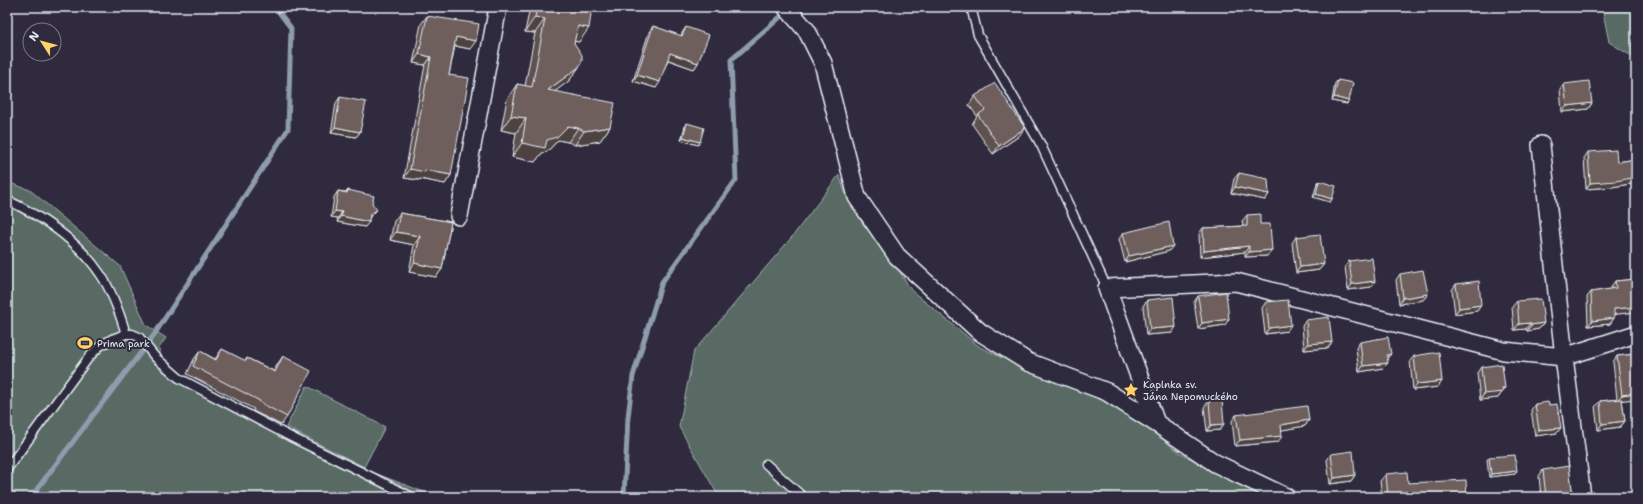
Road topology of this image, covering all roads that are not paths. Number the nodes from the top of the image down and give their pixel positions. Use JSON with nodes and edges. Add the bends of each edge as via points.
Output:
{"nodes":[{"id":1,"x":498,"y":7,"type":"edge"},
{"id":2,"x":971,"y":7,"type":"edge"},
{"id":3,"x":789,"y":10,"type":"edge"},
{"id":4,"x":1541,"y":145,"type":"dead end"},
{"id":5,"x":7,"y":200,"type":"edge"},
{"id":6,"x":459,"y":216,"type":"dead end"},
{"id":7,"x":1107,"y":288,"type":"junction"},
{"id":8,"x":126,"y":334,"type":"junction"},
{"id":9,"x":1636,"y":334,"type":"edge"},
{"id":10,"x":1564,"y":357,"type":"junction"},
{"id":11,"x":1156,"y":423,"type":"junction"},
{"id":12,"x":766,"y":464,"type":"dead end"},
{"id":13,"x":7,"y":470,"type":"edge"},
{"id":14,"x":412,"y":497,"type":"edge"},
{"id":15,"x":803,"y":497,"type":"edge"},
{"id":16,"x":1286,"y":497,"type":"edge"},
{"id":17,"x":1582,"y":497,"type":"edge"}],
"edges":[{"from":1,"to":6,"type":"street"},
{"from":2,"to":7,"type":"lane","via":[[978,35],[1041,145]]},
{"from":3,"to":11,"type":"street","via":[[807,31],[823,63],[856,197],[897,256],[980,332],[1028,362],[1107,392]]},
{"from":4,"to":10,"type":"street"},
{"from":5,"to":8,"type":"lane","via":[[42,220],[73,243],[89,259],[102,276],[120,313]]},
{"from":7,"to":10,"type":"street","via":[[1236,282],[1504,351]]},
{"from":7,"to":11,"type":"street"},
{"from":8,"to":13,"type":"lane","via":[[100,346],[89,357]]},
{"from":8,"to":14,"type":"lane","via":[[139,337],[155,357],[179,378]]},
{"from":9,"to":10,"type":"street"},
{"from":10,"to":17,"type":"street"},
{"from":11,"to":16,"type":"street","via":[[1215,463]]},
{"from":12,"to":15,"type":"lane"}]}
